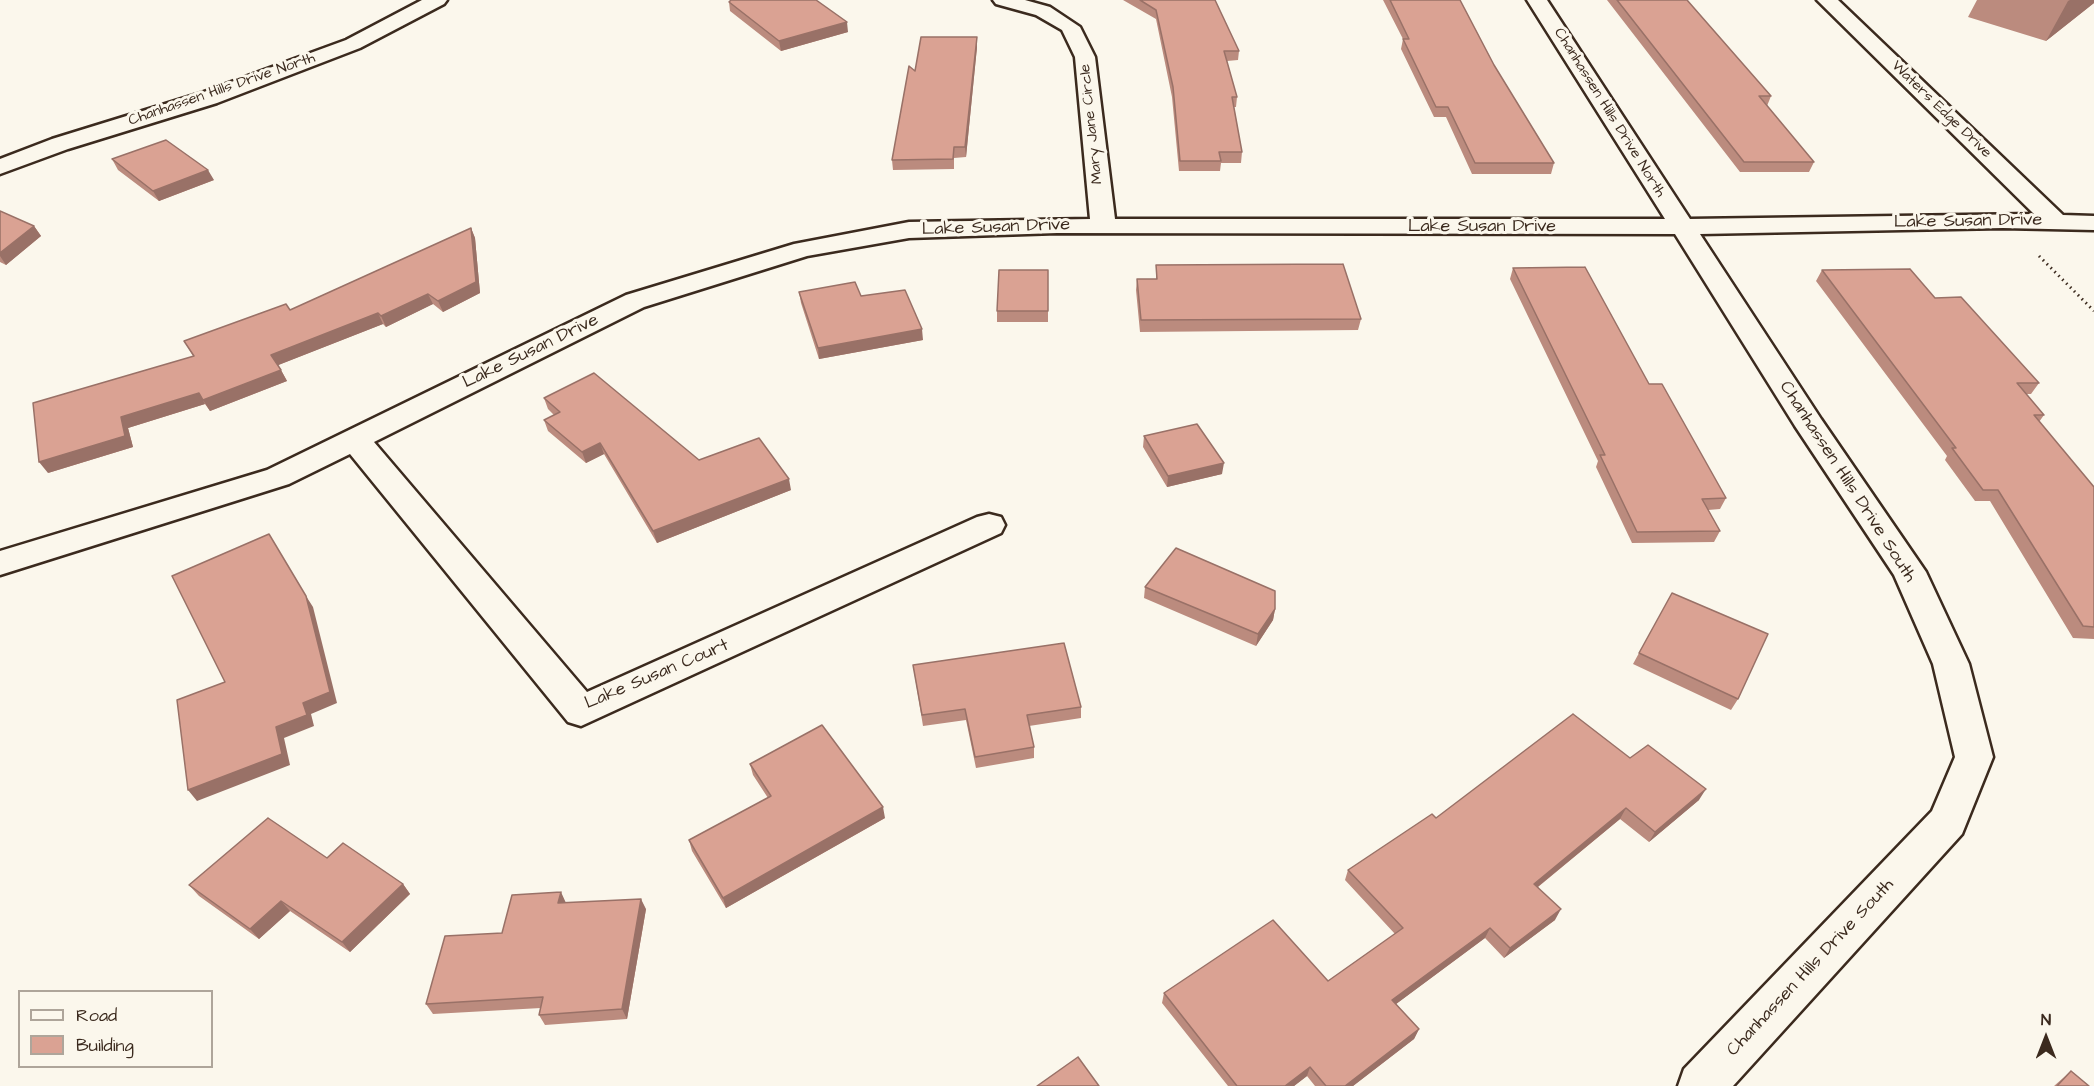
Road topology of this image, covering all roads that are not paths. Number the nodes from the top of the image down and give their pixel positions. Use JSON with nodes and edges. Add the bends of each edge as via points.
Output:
{"nodes":[{"id":1,"x":437,"y":0,"type":"edge"},
{"id":2,"x":1003,"y":0,"type":"edge"},
{"id":3,"x":1538,"y":0,"type":"edge"},
{"id":4,"x":1827,"y":0,"type":"edge"},
{"id":5,"x":0,"y":167,"type":"edge"},
{"id":6,"x":2094,"y":218,"type":"edge"},
{"id":7,"x":2055,"y":220,"type":"junction"},
{"id":8,"x":2094,"y":223,"type":"edge"},
{"id":9,"x":1103,"y":226,"type":"junction"},
{"id":10,"x":1681,"y":226,"type":"junction"},
{"id":11,"x":354,"y":438,"type":"junction"},
{"id":12,"x":989,"y":525,"type":"dead end"},
{"id":13,"x":0,"y":564,"type":"edge"},
{"id":14,"x":1701,"y":1086,"type":"edge"}],
"edges":[{"from":1,"to":5,"type":"street","name":"Chanhassen Hills Drive North","via":[[353,44],[209,98],[60,144]]},
{"from":2,"to":9,"type":"street","name":"Mary Jane Circle","via":[[1044,11],[1070,27],[1085,57]]},
{"from":3,"to":10,"type":"street","name":"Chanhassen Hills Drive North"},
{"from":4,"to":7,"type":"street","name":"Waters Edge Drive"},
{"from":6,"to":7,"type":"street","name":"Lake Susan Drive"},
{"from":7,"to":8,"type":"street","name":"Lake Susan Drive"},
{"from":7,"to":10,"type":"street","name":"Lake Susan Drive"},
{"from":9,"to":10,"type":"street","name":"Lake Susan Drive"},
{"from":9,"to":11,"type":"street","name":"Lake Susan Drive","via":[[909,230],[803,249],[634,301]]},
{"from":10,"to":14,"type":"street","name":"Chanhassen Hills Drive South","via":[[1909,573],[1952,664],[1974,757],[1948,822]]},
{"from":11,"to":12,"type":"street","name":"Lake Susan Court","via":[[581,711]]},
{"from":11,"to":13,"type":"street","name":"Lake Susan Drive","via":[[278,477]]}]}
